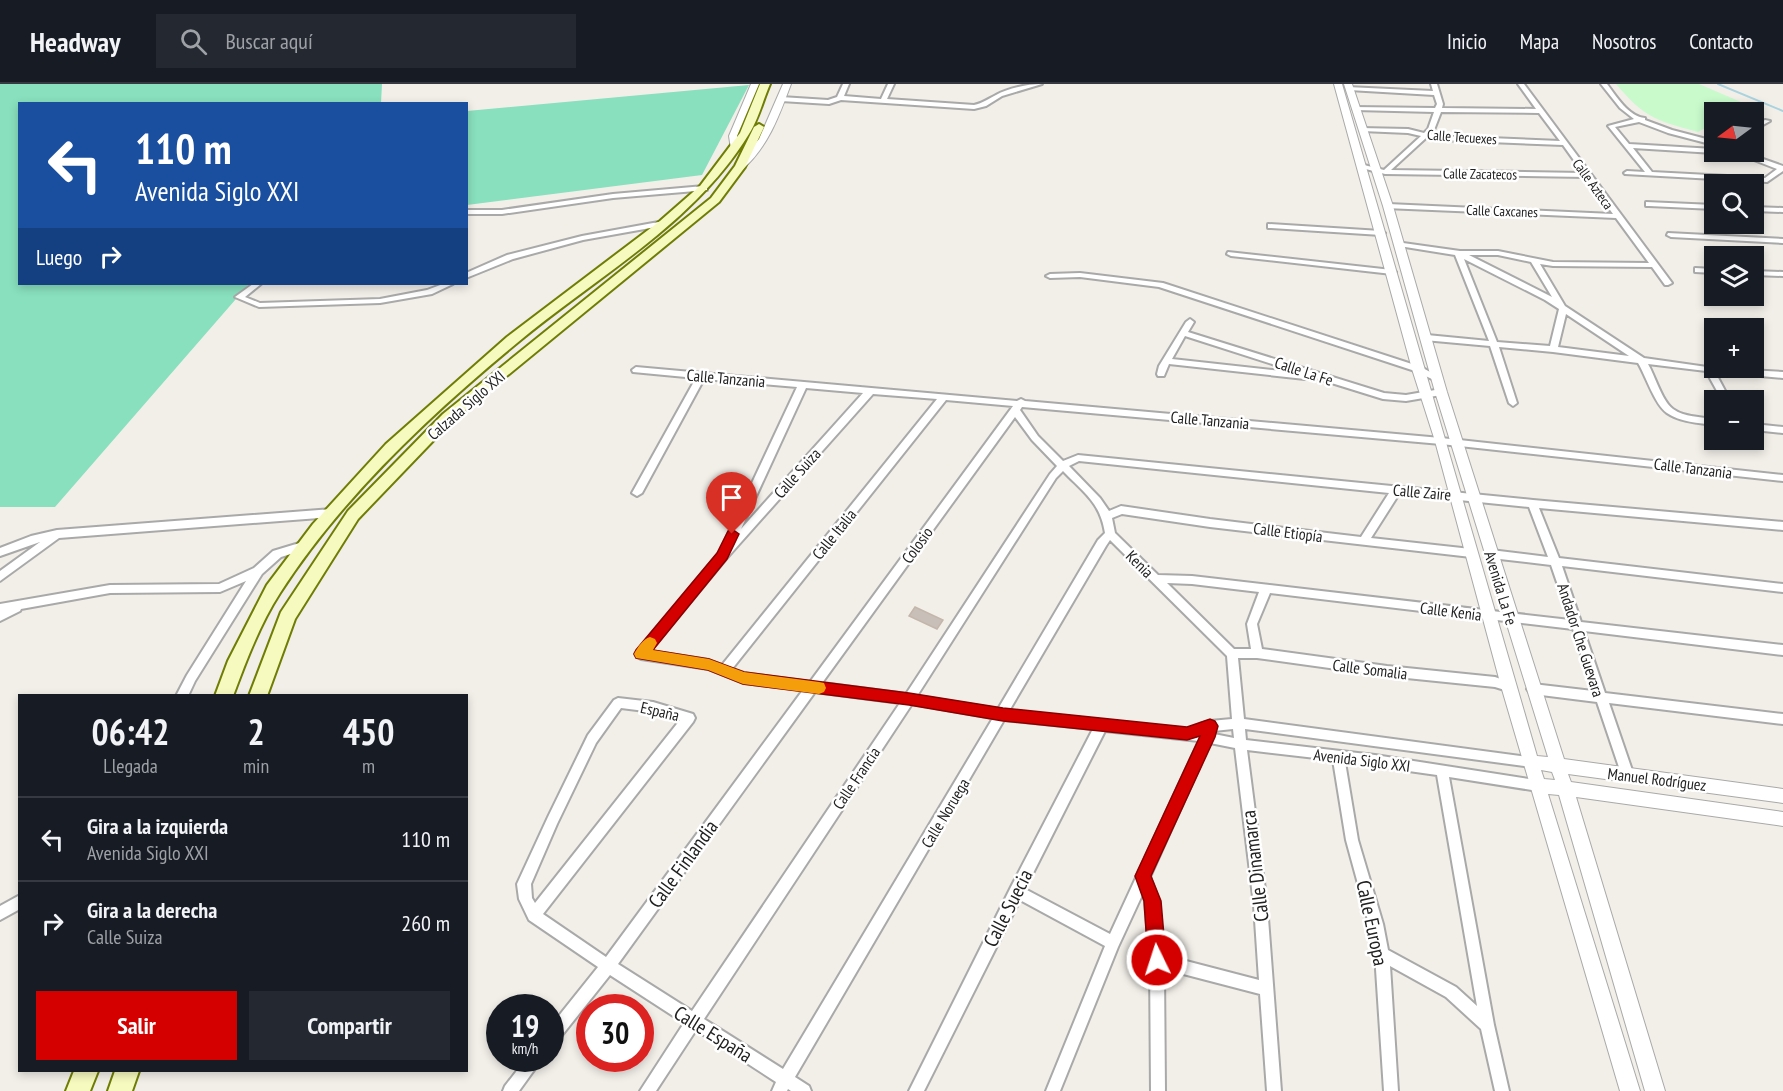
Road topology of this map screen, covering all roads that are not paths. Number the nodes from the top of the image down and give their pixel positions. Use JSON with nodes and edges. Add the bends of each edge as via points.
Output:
{"nodes":[{"id":1,"x":755,"y":84,"type":"edge"},
{"id":2,"x":765,"y":84,"type":"edge"},
{"id":3,"x":776,"y":84,"type":"edge"},
{"id":4,"x":787,"y":84,"type":"edge"},
{"id":5,"x":846,"y":84,"type":"edge"},
{"id":6,"x":891,"y":84,"type":"edge"},
{"id":7,"x":1039,"y":84,"type":"edge"},
{"id":8,"x":1338,"y":84,"type":"edge"},
{"id":9,"x":1434,"y":84,"type":"edge"},
{"id":10,"x":1521,"y":84,"type":"edge"},
{"id":11,"x":1604,"y":84,"type":"edge"},
{"id":12,"x":1611,"y":84,"type":"edge"},
{"id":13,"x":1348,"y":86,"type":"edge"},
{"id":14,"x":1436,"y":93,"type":"junction"},
{"id":15,"x":840,"y":98,"type":"junction"},
{"id":16,"x":781,"y":99,"type":"junction"},
{"id":17,"x":884,"y":100,"type":"junction"},
{"id":18,"x":1355,"y":108,"type":"junction"},
{"id":19,"x":1438,"y":110,"type":"junction"},
{"id":20,"x":1540,"y":111,"type":"junction"},
{"id":21,"x":758,"y":115,"type":"junction"},
{"id":22,"x":1643,"y":119,"type":"junction"},
{"id":23,"x":1767,"y":121,"type":"dead end"},
{"id":24,"x":1764,"y":123,"type":"edge"},
{"id":25,"x":1362,"y":129,"type":"junction"},
{"id":26,"x":1424,"y":135,"type":"junction"},
{"id":27,"x":1704,"y":139,"type":"edge"},
{"id":28,"x":1563,"y":143,"type":"junction"},
{"id":29,"x":1627,"y":146,"type":"junction"},
{"id":30,"x":734,"y":147,"type":"junction"},
{"id":31,"x":1704,"y":150,"type":"edge"},
{"id":32,"x":1764,"y":158,"type":"edge"},
{"id":33,"x":1764,"y":161,"type":"edge"},
{"id":34,"x":1360,"y":166,"type":"junction"},
{"id":35,"x":740,"y":167,"type":"junction"},
{"id":36,"x":1783,"y":167,"type":"edge"},
{"id":37,"x":1380,"y":171,"type":"junction"},
{"id":38,"x":1627,"y":173,"type":"dead end"},
{"id":39,"x":1650,"y":174,"type":"junction"},
{"id":40,"x":1586,"y":175,"type":"junction"},
{"id":41,"x":704,"y":188,"type":"junction"},
{"id":42,"x":1649,"y":204,"type":"dead end"},
{"id":43,"x":1388,"y":206,"type":"junction"},
{"id":44,"x":1704,"y":207,"type":"edge"},
{"id":45,"x":1764,"y":209,"type":"edge"},
{"id":46,"x":1783,"y":210,"type":"edge"},
{"id":47,"x":468,"y":212,"type":"edge"},
{"id":48,"x":1617,"y":216,"type":"junction"},
{"id":49,"x":664,"y":223,"type":"junction"},
{"id":50,"x":1271,"y":226,"type":"dead end"},
{"id":51,"x":1381,"y":233,"type":"junction"},
{"id":52,"x":1671,"y":235,"type":"dead end"},
{"id":53,"x":1783,"y":241,"type":"edge"},
{"id":54,"x":1399,"y":244,"type":"junction"},
{"id":55,"x":1458,"y":253,"type":"junction"},
{"id":56,"x":1231,"y":254,"type":"dead end"},
{"id":57,"x":1535,"y":262,"type":"junction"},
{"id":58,"x":1654,"y":264,"type":"junction"},
{"id":59,"x":1698,"y":270,"type":"dead end"},
{"id":60,"x":1704,"y":270,"type":"edge"},
{"id":61,"x":1392,"y":272,"type":"junction"},
{"id":62,"x":1764,"y":273,"type":"edge"},
{"id":63,"x":1783,"y":274,"type":"edge"},
{"id":64,"x":468,"y":275,"type":"edge"},
{"id":65,"x":1050,"y":276,"type":"dead end"},
{"id":66,"x":1668,"y":283,"type":"dead end"},
{"id":67,"x":256,"y":285,"type":"edge"},
{"id":68,"x":446,"y":285,"type":"edge"},
{"id":69,"x":1563,"y":309,"type":"junction"},
{"id":70,"x":1190,"y":322,"type":"dead end"},
{"id":71,"x":1184,"y":333,"type":"junction"},
{"id":72,"x":1427,"y":338,"type":"junction"},
{"id":73,"x":1494,"y":344,"type":"junction"},
{"id":74,"x":1553,"y":349,"type":"junction"},
{"id":75,"x":1641,"y":360,"type":"junction"},
{"id":76,"x":1166,"y":361,"type":"junction"},
{"id":77,"x":1704,"y":368,"type":"edge"},
{"id":78,"x":1418,"y":369,"type":"junction"},
{"id":79,"x":636,"y":370,"type":"dead end"},
{"id":80,"x":1311,"y":373,"type":"junction"},
{"id":81,"x":1764,"y":373,"type":"edge"},
{"id":82,"x":1161,"y":374,"type":"dead end"},
{"id":83,"x":1783,"y":375,"type":"edge"},
{"id":84,"x":701,"y":376,"type":"junction"},
{"id":85,"x":1437,"y":378,"type":"junction"},
{"id":86,"x":803,"y":384,"type":"junction"},
{"id":87,"x":871,"y":390,"type":"junction"},
{"id":88,"x":1441,"y":392,"type":"junction"},
{"id":89,"x":1426,"y":394,"type":"junction"},
{"id":90,"x":945,"y":396,"type":"junction"},
{"id":91,"x":1513,"y":403,"type":"dead end"},
{"id":92,"x":1018,"y":406,"type":"junction"},
{"id":93,"x":1704,"y":421,"type":"edge"},
{"id":94,"x":1764,"y":428,"type":"edge"},
{"id":95,"x":1783,"y":430,"type":"edge"},
{"id":96,"x":1441,"y":441,"type":"junction"},
{"id":97,"x":1458,"y":442,"type":"junction"},
{"id":98,"x":1064,"y":464,"type":"junction"},
{"id":99,"x":1783,"y":478,"type":"edge"},
{"id":100,"x":1396,"y":490,"type":"junction"},
{"id":101,"x":637,"y":493,"type":"dead end"},
{"id":102,"x":1455,"y":495,"type":"junction"},
{"id":103,"x":1475,"y":498,"type":"junction"},
{"id":104,"x":1533,"y":504,"type":"junction"},
{"id":105,"x":332,"y":513,"type":"junction"},
{"id":106,"x":1107,"y":516,"type":"junction"},
{"id":107,"x":1782,"y":527,"type":"edge"},
{"id":108,"x":57,"y":534,"type":"junction"},
{"id":109,"x":1110,"y":534,"type":"junction"},
{"id":110,"x":1364,"y":541,"type":"junction"},
{"id":111,"x":306,"y":545,"type":"junction"},
{"id":112,"x":0,"y":552,"type":"edge"},
{"id":113,"x":1471,"y":553,"type":"junction"},
{"id":114,"x":1491,"y":554,"type":"junction"},
{"id":115,"x":722,"y":556,"type":"junction"},
{"id":116,"x":1555,"y":562,"type":"junction"},
{"id":117,"x":258,"y":571,"type":"junction"},
{"id":118,"x":0,"y":577,"type":"edge"},
{"id":119,"x":1154,"y":579,"type":"junction"},
{"id":120,"x":1783,"y":588,"type":"edge"},
{"id":121,"x":1266,"y":589,"type":"junction"},
{"id":122,"x":19,"y":606,"type":"junction"},
{"id":123,"x":0,"y":608,"type":"edge"},
{"id":124,"x":1488,"y":615,"type":"junction"},
{"id":125,"x":0,"y":617,"type":"edge"},
{"id":126,"x":1510,"y":618,"type":"junction"},
{"id":127,"x":1576,"y":625,"type":"junction"},
{"id":128,"x":1783,"y":650,"type":"edge"},
{"id":129,"x":1257,"y":653,"type":"junction"},
{"id":130,"x":641,"y":654,"type":"joint"},
{"id":131,"x":1232,"y":654,"type":"junction"},
{"id":132,"x":724,"y":671,"type":"junction"},
{"id":133,"x":1508,"y":686,"type":"junction"},
{"id":134,"x":813,"y":687,"type":"junction"},
{"id":135,"x":1533,"y":689,"type":"junction"},
{"id":136,"x":183,"y":694,"type":"edge"},
{"id":137,"x":225,"y":694,"type":"edge"},
{"id":138,"x":259,"y":694,"type":"edge"},
{"id":139,"x":1600,"y":698,"type":"junction"},
{"id":140,"x":909,"y":699,"type":"junction"},
{"id":141,"x":1003,"y":715,"type":"junction"},
{"id":142,"x":1783,"y":719,"type":"edge"},
{"id":143,"x":1237,"y":723,"type":"junction"},
{"id":144,"x":1101,"y":726,"type":"junction"},
{"id":145,"x":1209,"y":731,"type":"junction"},
{"id":146,"x":1240,"y":744,"type":"junction"},
{"id":147,"x":1338,"y":757,"type":"junction"},
{"id":148,"x":1532,"y":762,"type":"junction"},
{"id":149,"x":1557,"y":766,"type":"junction"},
{"id":150,"x":1442,"y":771,"type":"junction"},
{"id":151,"x":1628,"y":776,"type":"junction"},
{"id":152,"x":1538,"y":785,"type":"junction"},
{"id":153,"x":1564,"y":788,"type":"junction"},
{"id":154,"x":1783,"y":796,"type":"edge"},
{"id":155,"x":1783,"y":819,"type":"edge"},
{"id":156,"x":1143,"y":876,"type":"junction"},
{"id":157,"x":1016,"y":891,"type":"junction"},
{"id":158,"x":18,"y":902,"type":"edge"},
{"id":159,"x":18,"y":911,"type":"edge"},
{"id":160,"x":0,"y":914,"type":"edge"},
{"id":161,"x":534,"y":915,"type":"junction"},
{"id":162,"x":1113,"y":943,"type":"junction"},
{"id":163,"x":1382,"y":954,"type":"junction"},
{"id":164,"x":1157,"y":960,"type":"junction"},
{"id":165,"x":608,"y":966,"type":"junction"},
{"id":166,"x":1267,"y":989,"type":"junction"},
{"id":167,"x":564,"y":1021,"type":"edge"},
{"id":168,"x":694,"y":1022,"type":"junction"},
{"id":169,"x":1487,"y":1025,"type":"junction"},
{"id":170,"x":86,"y":1072,"type":"edge"},
{"id":171,"x":127,"y":1072,"type":"edge"},
{"id":172,"x":525,"y":1072,"type":"edge"},
{"id":173,"x":783,"y":1085,"type":"edge"},
{"id":174,"x":78,"y":1091,"type":"edge"},
{"id":175,"x":120,"y":1091,"type":"edge"},
{"id":176,"x":510,"y":1091,"type":"edge"},
{"id":177,"x":647,"y":1091,"type":"edge"},
{"id":178,"x":804,"y":1091,"type":"edge"},
{"id":179,"x":916,"y":1091,"type":"edge"},
{"id":180,"x":1053,"y":1091,"type":"edge"},
{"id":181,"x":1158,"y":1091,"type":"edge"},
{"id":182,"x":1274,"y":1091,"type":"edge"},
{"id":183,"x":1391,"y":1091,"type":"edge"},
{"id":184,"x":1502,"y":1091,"type":"edge"},
{"id":185,"x":1630,"y":1091,"type":"edge"},
{"id":186,"x":1655,"y":1091,"type":"edge"}],
"edges":[{"from":1,"to":30,"type":"street","via":[[733,136]]},
{"from":2,"to":21,"type":"main road","name":"Calzada Siglo XXI"},
{"from":3,"to":21,"type":"main road"},
{"from":4,"to":16,"type":"street","name":"Calzada Siglo XXI"},
{"from":5,"to":15,"type":"street"},
{"from":6,"to":17,"type":"street"},
{"from":7,"to":17,"type":"street","via":[[974,107]]},
{"from":8,"to":34,"type":"street","name":"Avenida La Fe"},
{"from":9,"to":14,"type":"street"},
{"from":10,"to":20,"type":"street","name":"Calle Azteca"},
{"from":11,"to":22,"type":"street","via":[[1624,109]]},
{"from":12,"to":22,"type":"street"},
{"from":13,"to":14,"type":"street"},
{"from":13,"to":18,"type":"street","name":"Avenida La Fe"},
{"from":14,"to":19,"type":"street"},
{"from":15,"to":16,"type":"street","via":[[828,102]]},
{"from":15,"to":17,"type":"street"},
{"from":16,"to":35,"type":"street","name":"Calzada Siglo XXI","via":[[755,155]]},
{"from":18,"to":19,"type":"street"},
{"from":18,"to":25,"type":"street","name":"Avenida La Fe"},
{"from":19,"to":20,"type":"street"},
{"from":19,"to":26,"type":"street","via":[[1431,130]]},
{"from":20,"to":28,"type":"street","name":"Calle Azteca"},
{"from":21,"to":30,"type":"main road","name":"Calzada Siglo XXI"},
{"from":21,"to":35,"type":"main road","name":"Calzada Siglo XXI"},
{"from":22,"to":27,"type":"street","via":[[1656,127]]},
{"from":22,"to":29,"type":"street","via":[[1611,126]]},
{"from":23,"to":24,"type":"street"},
{"from":25,"to":26,"type":"street","name":"Calle Tecuexes"},
{"from":25,"to":37,"type":"street","name":"Avenida La Fe"},
{"from":26,"to":28,"type":"street","name":"Calle Tecuexes"},
{"from":26,"to":37,"type":"street"},
{"from":28,"to":40,"type":"street","name":"Calle Azteca"},
{"from":29,"to":31,"type":"street"},
{"from":29,"to":39,"type":"street"},
{"from":30,"to":41,"type":"main road","name":"Calzada Siglo XXI"},
{"from":32,"to":36,"type":"street"},
{"from":33,"to":36,"type":"street"},
{"from":34,"to":37,"type":"street","name":"Calle Zacatecos"},
{"from":34,"to":51,"type":"street","name":"Avenida La Fe"},
{"from":35,"to":138,"type":"main road","name":"Calzada Siglo XXI","via":[[702,212],[448,417],[353,515],[287,617]]},
{"from":36,"to":39,"type":"street","via":[[1767,180]]},
{"from":37,"to":40,"type":"street","name":"Calle Zacatecos"},
{"from":37,"to":43,"type":"street","name":"Avenida La Fe"},
{"from":38,"to":39,"type":"street"},
{"from":40,"to":48,"type":"street","name":"Calle Azteca"},
{"from":41,"to":47,"type":"street","via":[[502,212]]},
{"from":41,"to":49,"type":"main road","name":"Calzada Siglo XXI"},
{"from":42,"to":44,"type":"street"},
{"from":43,"to":48,"type":"street","name":"Calle Caxcanes"},
{"from":43,"to":54,"type":"street","name":"Avenida La Fe"},
{"from":45,"to":46,"type":"street"},
{"from":48,"to":58,"type":"street","name":"Calle Azteca"},
{"from":49,"to":64,"type":"street","via":[[582,238],[510,257]]},
{"from":49,"to":105,"type":"main road","name":"Calzada Siglo XXI","via":[[512,340],[391,448]]},
{"from":50,"to":51,"type":"street"},
{"from":51,"to":61,"type":"street","name":"Avenida La Fe"},
{"from":52,"to":53,"type":"street"},
{"from":54,"to":55,"type":"street"},
{"from":54,"to":72,"type":"street","name":"Avenida La Fe"},
{"from":55,"to":57,"type":"street","via":[[1498,253]]},
{"from":55,"to":69,"type":"street"},
{"from":55,"to":73,"type":"street"},
{"from":56,"to":61,"type":"street"},
{"from":57,"to":58,"type":"street"},
{"from":57,"to":69,"type":"street"},
{"from":58,"to":66,"type":"street","name":"Calle Azteca"},
{"from":59,"to":60,"type":"street"},
{"from":61,"to":78,"type":"street","name":"Avenida La Fe"},
{"from":62,"to":63,"type":"street"},
{"from":65,"to":78,"type":"street","via":[[1080,275],[1160,285]]},
{"from":67,"to":68,"type":"street","via":[[239,297],[259,305],[380,301]]},
{"from":69,"to":74,"type":"street"},
{"from":69,"to":75,"type":"street"},
{"from":70,"to":71,"type":"street"},
{"from":71,"to":76,"type":"street"},
{"from":71,"to":80,"type":"street","name":"Calle La Fe"},
{"from":72,"to":73,"type":"street"},
{"from":72,"to":85,"type":"street","name":"Avenida La Fe"},
{"from":73,"to":74,"type":"street"},
{"from":73,"to":91,"type":"street"},
{"from":74,"to":75,"type":"street"},
{"from":75,"to":77,"type":"street"},
{"from":75,"to":93,"type":"street","via":[[1662,406],[1678,417]]},
{"from":76,"to":80,"type":"street","via":[[1305,376]]},
{"from":76,"to":82,"type":"street"},
{"from":78,"to":85,"type":"street"},
{"from":78,"to":89,"type":"street","name":"Avenida La Fe"},
{"from":79,"to":84,"type":"street","name":"Calle Tanzania"},
{"from":80,"to":89,"type":"street","name":"Calle La Fe","via":[[1383,396],[1406,398]]},
{"from":81,"to":83,"type":"street"},
{"from":84,"to":86,"type":"street","name":"Calle Tanzania"},
{"from":84,"to":101,"type":"street"},
{"from":85,"to":88,"type":"street","name":"Avenida La Fe"},
{"from":86,"to":87,"type":"street","name":"Calle Tanzania"},
{"from":86,"to":115,"type":"street","name":"Calle Suiza"},
{"from":87,"to":90,"type":"street","name":"Calle Tanzania"},
{"from":87,"to":115,"type":"street","name":"Calle Suiza"},
{"from":88,"to":89,"type":"street","name":"Calle La Fe"},
{"from":88,"to":97,"type":"street","name":"Avenida La Fe"},
{"from":89,"to":96,"type":"street","name":"Avenida La Fe"},
{"from":90,"to":92,"type":"street","name":"Calle Tanzania"},
{"from":90,"to":132,"type":"street","name":"Calle Italia"},
{"from":92,"to":96,"type":"street","name":"Calle Tanzania"},
{"from":92,"to":98,"type":"street","via":[[1035,438]]},
{"from":92,"to":134,"type":"street","name":"Colosio"},
{"from":94,"to":95,"type":"street"},
{"from":96,"to":97,"type":"street","name":"Calle Tanzania"},
{"from":96,"to":102,"type":"street","name":"Avenida La Fe"},
{"from":97,"to":99,"type":"street","name":"Calle Tanzania"},
{"from":97,"to":103,"type":"street","name":"Avenida La Fe"},
{"from":98,"to":100,"type":"street","name":"Calle Zaire","via":[[1078,458]]},
{"from":98,"to":106,"type":"street"},
{"from":98,"to":140,"type":"street","name":"Calle Francia"},
{"from":100,"to":102,"type":"street","name":"Calle Zaire"},
{"from":100,"to":110,"type":"street"},
{"from":102,"to":103,"type":"street","name":"Calle Zaire"},
{"from":102,"to":113,"type":"street","name":"Avenida La Fe"},
{"from":103,"to":104,"type":"street","name":"Calle Zaire"},
{"from":103,"to":114,"type":"street","name":"Avenida La Fe"},
{"from":104,"to":107,"type":"street","name":"Calle Zaire"},
{"from":104,"to":116,"type":"street","name":"Andador Che Guevara"},
{"from":105,"to":108,"type":"street"},
{"from":105,"to":111,"type":"main road","name":"Calzada Siglo XXI"},
{"from":106,"to":109,"type":"street"},
{"from":106,"to":110,"type":"street","name":"Calle Etiopía","via":[[1121,510]]},
{"from":108,"to":112,"type":"street"},
{"from":108,"to":118,"type":"street"},
{"from":109,"to":119,"type":"street","name":"Kenia"},
{"from":109,"to":141,"type":"street","name":"Calle Noruega"},
{"from":110,"to":113,"type":"street","name":"Calle Etiopía"},
{"from":111,"to":117,"type":"street","via":[[277,554]]},
{"from":111,"to":137,"type":"main road","name":"Calzada Siglo XXI","via":[[273,590]]},
{"from":113,"to":124,"type":"street","name":"Avenida La Fe"},
{"from":114,"to":116,"type":"street"},
{"from":114,"to":126,"type":"street","name":"Avenida La Fe"},
{"from":115,"to":130,"type":"street","name":"Calle Suiza"},
{"from":116,"to":120,"type":"street"},
{"from":116,"to":127,"type":"street","name":"Andador Che Guevara"},
{"from":117,"to":122,"type":"street","via":[[220,588],[110,589]]},
{"from":117,"to":136,"type":"street"},
{"from":119,"to":121,"type":"street","name":"Calle Kenia"},
{"from":119,"to":131,"type":"street","name":"Kenia"},
{"from":121,"to":124,"type":"street","name":"Calle Kenia"},
{"from":121,"to":129,"type":"street","via":[[1252,624]]},
{"from":122,"to":123,"type":"street"},
{"from":122,"to":125,"type":"street"},
{"from":124,"to":126,"type":"street","name":"Calle Kenia"},
{"from":124,"to":133,"type":"street","name":"Avenida La Fe"},
{"from":126,"to":127,"type":"street","name":"Calle Kenia"},
{"from":126,"to":135,"type":"street","name":"Avenida La Fe"},
{"from":127,"to":128,"type":"street","name":"Calle Kenia"},
{"from":127,"to":139,"type":"street","name":"Andador Che Guevara"},
{"from":129,"to":131,"type":"street","name":"Calle Somalia"},
{"from":129,"to":133,"type":"street","name":"Calle Somalia"},
{"from":130,"to":132,"type":"street","name":"Avenida Siglo XXI"},
{"from":131,"to":143,"type":"street","name":"Calle Dinamarca"},
{"from":132,"to":134,"type":"street","name":"Avenida Siglo XXI","via":[[743,678]]},
{"from":133,"to":148,"type":"street","name":"Avenida La Fe"},
{"from":134,"to":140,"type":"street","name":"Avenida Siglo XXI"},
{"from":134,"to":165,"type":"street","name":"Calle Finlandia"},
{"from":135,"to":139,"type":"street"},
{"from":135,"to":149,"type":"street","name":"Avenida La Fe"},
{"from":139,"to":142,"type":"street"},
{"from":139,"to":151,"type":"street","name":"Andador Che Guevara"},
{"from":140,"to":141,"type":"street","name":"Avenida Siglo XXI"},
{"from":140,"to":168,"type":"street","name":"Calle Francia"},
{"from":141,"to":144,"type":"street","name":"Avenida Siglo XXI"},
{"from":141,"to":173,"type":"street","name":"Calle Noruega"},
{"from":143,"to":145,"type":"street","name":"Avenida Siglo XXI"},
{"from":143,"to":146,"type":"street","name":"Calle Dinamarca"},
{"from":143,"to":148,"type":"street","name":"Avenida Siglo XXI"},
{"from":144,"to":145,"type":"street","name":"Avenida Siglo XXI","via":[[1187,734]]},
{"from":144,"to":157,"type":"street","name":"Calle Suecia"},
{"from":145,"to":146,"type":"street","name":"Avenida Siglo XXI"},
{"from":145,"to":156,"type":"street"},
{"from":146,"to":147,"type":"street","name":"Avenida Siglo XXI"},
{"from":146,"to":166,"type":"street","name":"Calle Dinamarca"},
{"from":147,"to":150,"type":"street","name":"Avenida Siglo XXI"},
{"from":147,"to":163,"type":"street","name":"Calle Europa","via":[[1352,840]]},
{"from":148,"to":149,"type":"street","name":"Manuel Rodríguez"},
{"from":148,"to":152,"type":"street","name":"Avenida La Fe"},
{"from":149,"to":151,"type":"street","name":"Manuel Rodríguez"},
{"from":149,"to":153,"type":"street","name":"Avenida La Fe"},
{"from":150,"to":152,"type":"street","name":"Avenida Siglo XXI"},
{"from":150,"to":169,"type":"street"},
{"from":151,"to":154,"type":"street","name":"Manuel Rodríguez"},
{"from":152,"to":153,"type":"street","name":"Manuel Rodríguez"},
{"from":152,"to":185,"type":"street","name":"Avenida La Fe"},
{"from":153,"to":155,"type":"street","name":"Manuel Rodríguez"},
{"from":153,"to":186,"type":"street","name":"Avenida La Fe"},
{"from":156,"to":162,"type":"street"},
{"from":156,"to":164,"type":"street","via":[[1152,901]]},
{"from":157,"to":162,"type":"street"},
{"from":157,"to":179,"type":"street","name":"Calle Suecia"},
{"from":158,"to":160,"type":"street"},
{"from":159,"to":160,"type":"street"},
{"from":161,"to":161,"type":"street","name":"España","via":[[630,793],[689,718],[654,707],[618,703],[592,740],[524,884]]},
{"from":161,"to":165,"type":"street","name":"Calle España"},
{"from":162,"to":180,"type":"street"},
{"from":163,"to":169,"type":"street","via":[[1451,992]]},
{"from":163,"to":183,"type":"street","name":"Calle Europa"},
{"from":164,"to":166,"type":"street"},
{"from":164,"to":181,"type":"street"},
{"from":165,"to":167,"type":"street","name":"Calle Finlandia"},
{"from":165,"to":168,"type":"street","name":"Calle España"},
{"from":166,"to":182,"type":"street","name":"Calle Dinamarca"},
{"from":168,"to":173,"type":"street","name":"Calle España"},
{"from":168,"to":177,"type":"street","name":"Calle Francia"},
{"from":169,"to":184,"type":"street"},
{"from":170,"to":174,"type":"main road"},
{"from":171,"to":175,"type":"main road"},
{"from":172,"to":176,"type":"street"},
{"from":173,"to":178,"type":"street","name":"Calle España"}]}
